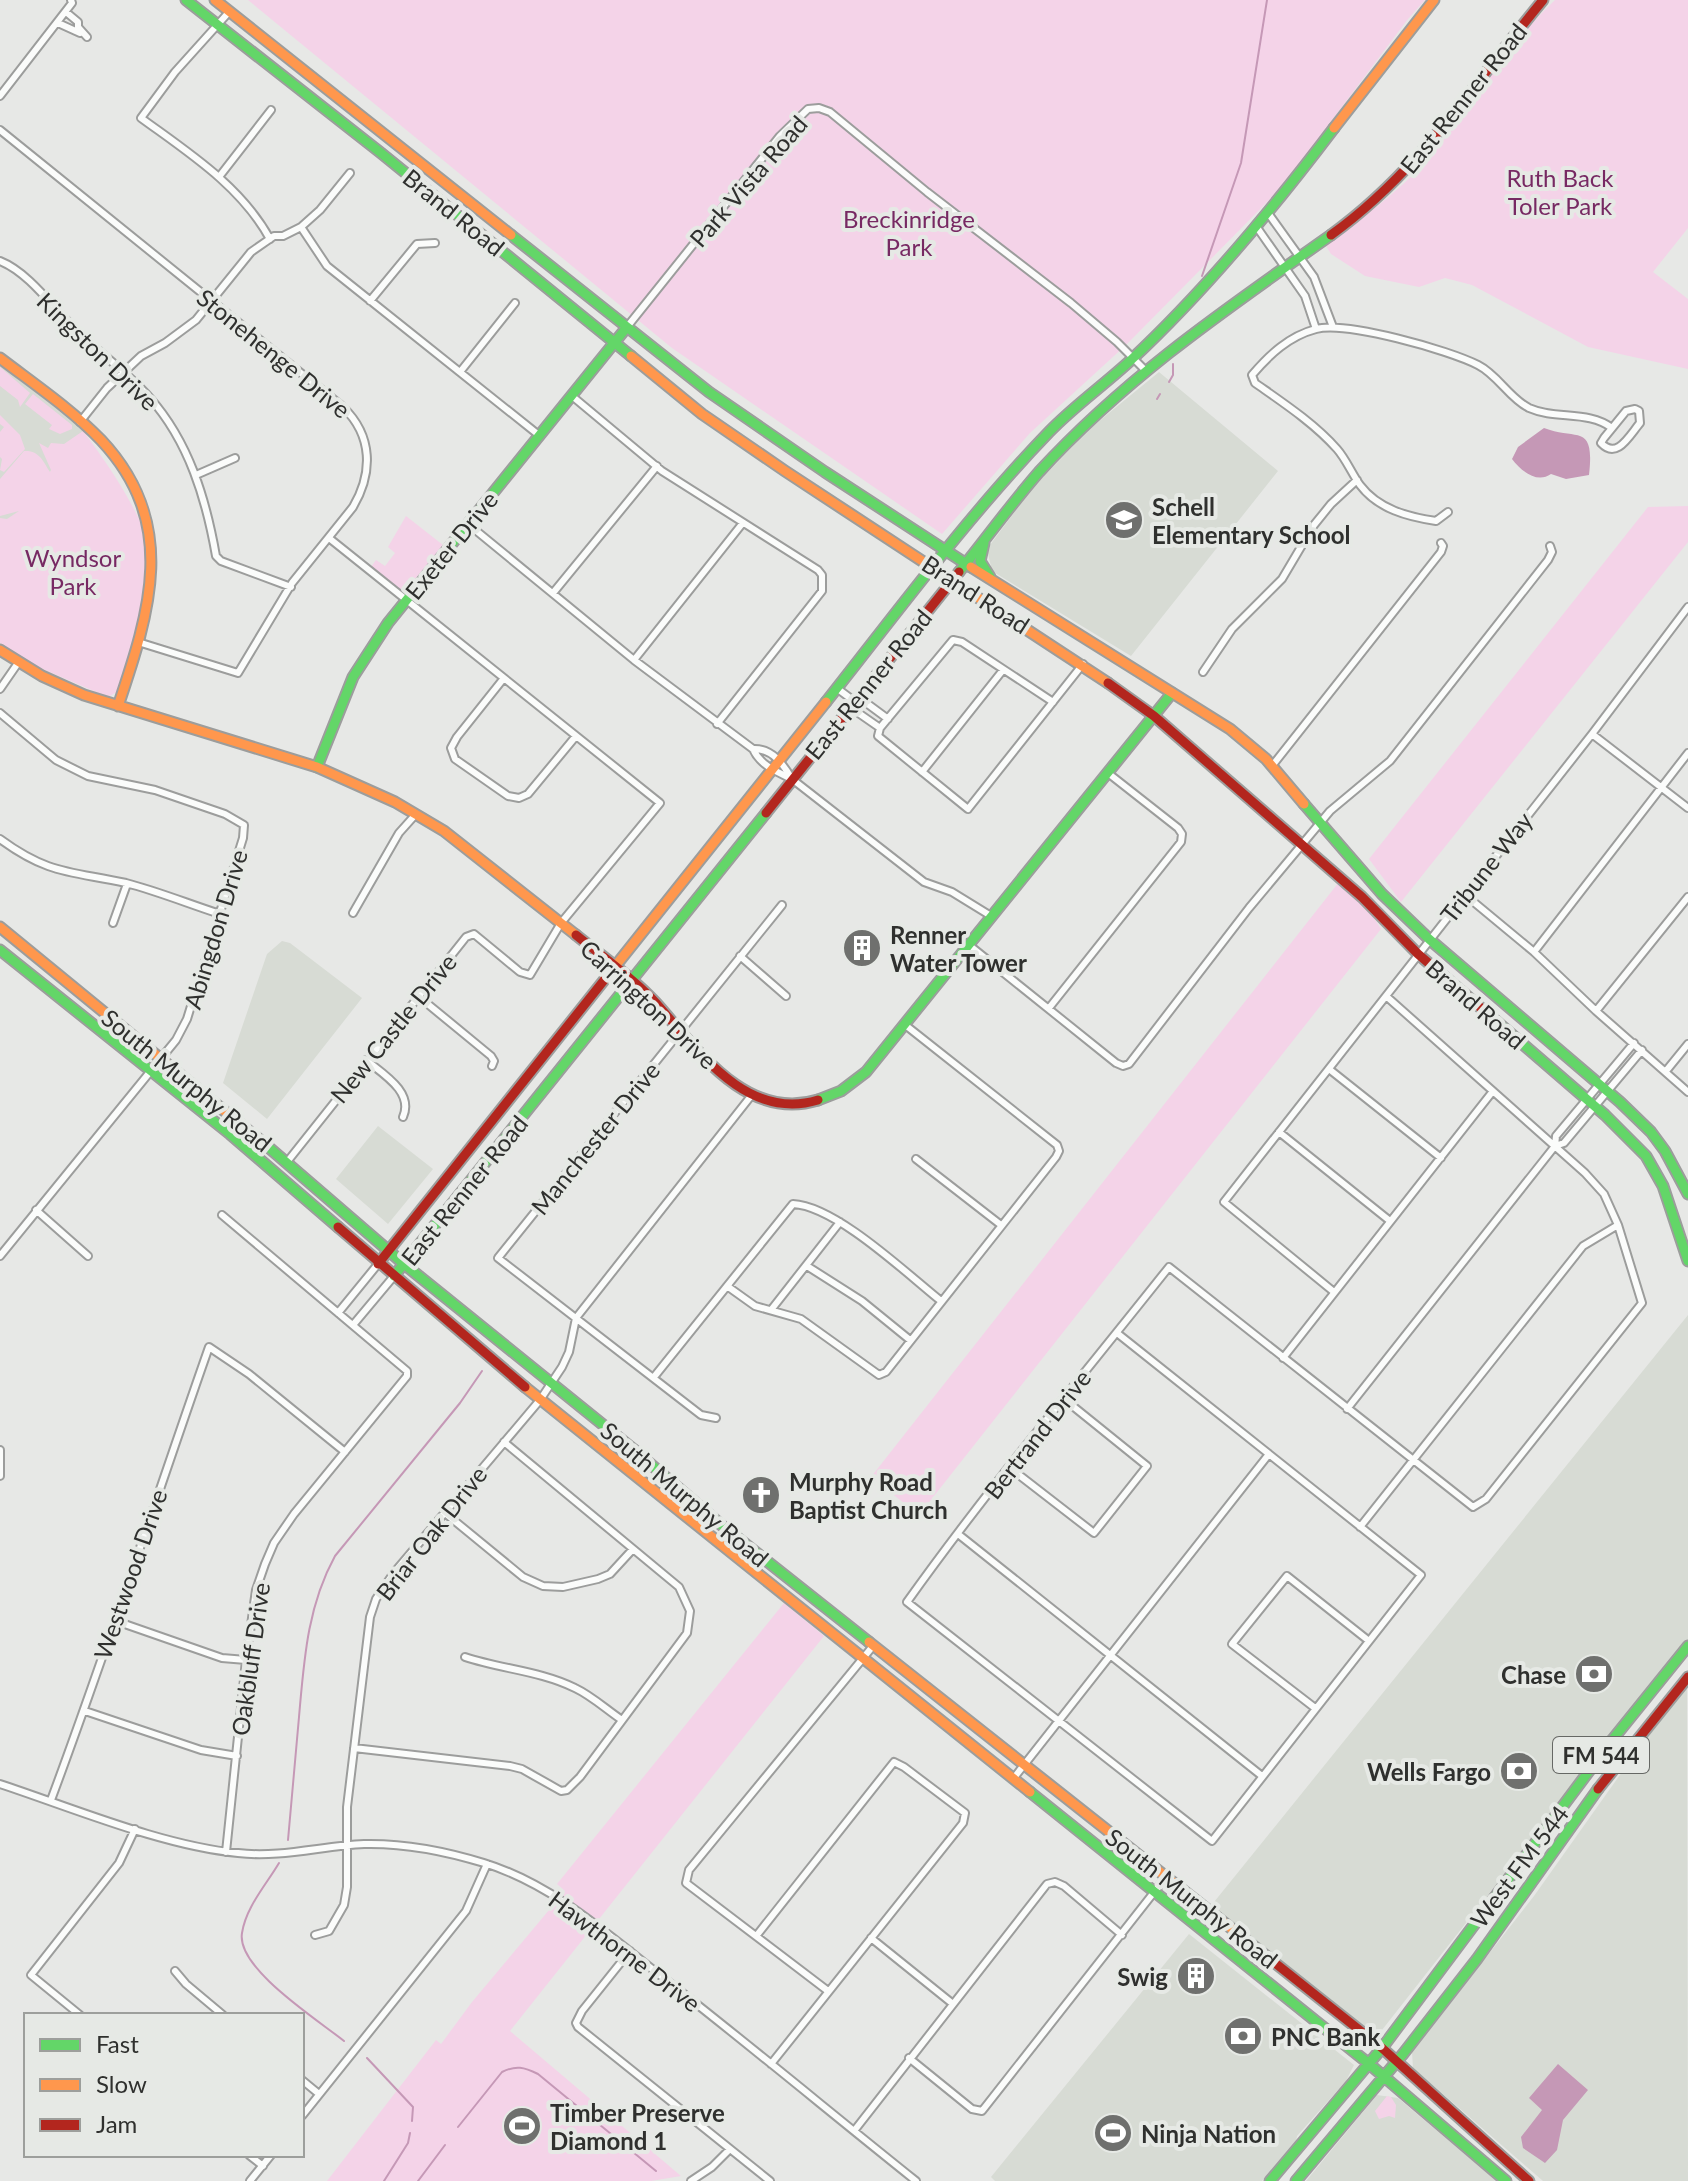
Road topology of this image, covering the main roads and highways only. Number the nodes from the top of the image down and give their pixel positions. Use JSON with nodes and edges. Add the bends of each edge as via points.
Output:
{"nodes":[{"id":1,"x":186,"y":0,"type":"edge"},
{"id":2,"x":215,"y":0,"type":"edge"},
{"id":3,"x":1434,"y":0,"type":"edge"},
{"id":4,"x":1543,"y":0,"type":"edge"},
{"id":5,"x":627,"y":327,"type":"junction"},
{"id":6,"x":615,"y":342,"type":"junction"},
{"id":7,"x":0,"y":358,"type":"edge"},
{"id":8,"x":778,"y":440,"type":"junction"},
{"id":9,"x":767,"y":458,"type":"junction"},
{"id":10,"x":987,"y":535,"type":"junction"},
{"id":11,"x":946,"y":552,"type":"junction"},
{"id":12,"x":965,"y":564,"type":"junction"},
{"id":13,"x":934,"y":566,"type":"junction"},
{"id":14,"x":953,"y":579,"type":"junction"},
{"id":15,"x":994,"y":583,"type":"junction"},
{"id":16,"x":0,"y":650,"type":"edge"},
{"id":17,"x":1172,"y":693,"type":"junction"},
{"id":18,"x":118,"y":706,"type":"junction"},
{"id":19,"x":1154,"y":716,"type":"junction"},
{"id":20,"x":317,"y":767,"type":"junction"},
{"id":21,"x":1,"y":929,"type":"edge"},
{"id":22,"x":0,"y":950,"type":"edge"},
{"id":23,"x":614,"y":967,"type":"junction"},
{"id":24,"x":631,"y":981,"type":"junction"},
{"id":25,"x":1688,"y":1194,"type":"edge"},
{"id":26,"x":389,"y":1250,"type":"junction"},
{"id":27,"x":1688,"y":1261,"type":"edge"},
{"id":28,"x":378,"y":1264,"type":"junction"},
{"id":29,"x":404,"y":1264,"type":"junction"},
{"id":30,"x":394,"y":1276,"type":"junction"},
{"id":31,"x":687,"y":1497,"type":"junction"},
{"id":32,"x":676,"y":1510,"type":"junction"},
{"id":33,"x":1688,"y":1646,"type":"edge"},
{"id":34,"x":1665,"y":1675,"type":"junction"},
{"id":35,"x":1688,"y":1677,"type":"edge"},
{"id":36,"x":1680,"y":1687,"type":"junction"},
{"id":37,"x":1541,"y":1837,"type":"junction"},
{"id":38,"x":1554,"y":1848,"type":"junction"},
{"id":39,"x":1249,"y":1944,"type":"junction"},
{"id":40,"x":1237,"y":1958,"type":"junction"},
{"id":41,"x":1308,"y":1990,"type":"junction"},
{"id":42,"x":1296,"y":2005,"type":"junction"},
{"id":43,"x":1382,"y":2048,"type":"junction"},
{"id":44,"x":1397,"y":2062,"type":"junction"},
{"id":45,"x":1368,"y":2063,"type":"junction"},
{"id":46,"x":1384,"y":2077,"type":"junction"},
{"id":47,"x":1272,"y":2180,"type":"edge"},
{"id":48,"x":1296,"y":2181,"type":"edge"},
{"id":49,"x":1506,"y":2181,"type":"edge"},
{"id":50,"x":1529,"y":2181,"type":"edge"}],
"edges":[{"from":1,"to":6,"type":"main road","name":"Brand Road"},
{"from":2,"to":5,"type":"main road","name":"Brand Road"},
{"from":3,"to":11,"type":"main road","name":"East Renner Road","via":[[1268,213],[1132,359],[1030,451]]},
{"from":4,"to":10,"type":"main road","name":"East Renner Road","via":[[1418,159],[1373,203],[1211,319],[1094,415]]},
{"from":5,"to":6,"type":"main road","name":"Exeter Drive"},
{"from":5,"to":8,"type":"main road","name":"Brand Road"},
{"from":6,"to":9,"type":"main road","name":"Brand Road","via":[[702,414]]},
{"from":6,"to":20,"type":"main road","name":"Exeter Drive","via":[[370,649],[353,677]]},
{"from":7,"to":18,"type":"main road","via":[[101,440],[134,487],[145,518],[151,548],[149,602]]},
{"from":8,"to":9,"type":"main road"},
{"from":8,"to":11,"type":"main road","name":"Brand Road"},
{"from":9,"to":13,"type":"main road","name":"Brand Road"},
{"from":10,"to":12,"type":"main road","name":"East Renner Road"},
{"from":10,"to":15,"type":"main road","via":[[980,561]]},
{"from":11,"to":12,"type":"main road","name":"Brand Road"},
{"from":11,"to":13,"type":"main road","name":"East Renner Road"},
{"from":12,"to":14,"type":"main road","name":"East Renner Road"},
{"from":12,"to":15,"type":"main road","name":"Brand Road"},
{"from":13,"to":14,"type":"main road","name":"Brand Road"},
{"from":13,"to":23,"type":"main road","name":"East Renner Road"},
{"from":14,"to":19,"type":"main road","name":"Brand Road"},
{"from":14,"to":24,"type":"main road","name":"East Renner Road"},
{"from":15,"to":17,"type":"main road","name":"Brand Road"},
{"from":16,"to":18,"type":"main road","name":"Carrington Drive","via":[[58,684]]},
{"from":17,"to":19,"type":"main road","name":"Carrington Drive"},
{"from":17,"to":25,"type":"main road","name":"Brand Road","via":[[1230,729],[1272,766],[1382,894],[1658,1142]]},
{"from":18,"to":20,"type":"main road","name":"Carrington Drive"},
{"from":19,"to":24,"type":"main road","name":"Carrington Drive","via":[[852,1085],[822,1100],[786,1106],[751,1096]]},
{"from":19,"to":27,"type":"main road","name":"Brand Road","via":[[1646,1156],[1663,1186]]},
{"from":20,"to":23,"type":"main road","name":"Carrington Drive","via":[[444,831]]},
{"from":21,"to":26,"type":"main road","name":"South Murphy Road"},
{"from":22,"to":28,"type":"main road","name":"South Murphy Road","via":[[230,1134]]},
{"from":23,"to":24,"type":"main road","name":"Carrington Drive"},
{"from":23,"to":26,"type":"main road","name":"East Renner Road"},
{"from":24,"to":29,"type":"main road","name":"East Renner Road"},
{"from":26,"to":28,"type":"main road","name":"East Renner Road"},
{"from":26,"to":29,"type":"main road","name":"South Murphy Road"},
{"from":28,"to":30,"type":"main road","name":"South Murphy Road"},
{"from":29,"to":30,"type":"main road","name":"East Renner Road"},
{"from":29,"to":31,"type":"main road","name":"South Murphy Road"},
{"from":30,"to":32,"type":"main road","name":"South Murphy Road"},
{"from":31,"to":32,"type":"main road"},
{"from":31,"to":39,"type":"main road","name":"South Murphy Road"},
{"from":32,"to":40,"type":"main road","name":"South Murphy Road"},
{"from":33,"to":34,"type":"main road","name":"West FM 544","number":"FM 544"},
{"from":34,"to":36,"type":"main road"},
{"from":34,"to":37,"type":"main road","name":"West FM 544","number":"FM 544"},
{"from":35,"to":36,"type":"main road","name":"West FM 544","number":"FM 544"},
{"from":36,"to":38,"type":"main road","name":"West FM 544","number":"FM 544"},
{"from":37,"to":38,"type":"main road"},
{"from":37,"to":43,"type":"main road","name":"West FM 544","number":"FM 544"},
{"from":38,"to":44,"type":"main road","name":"West FM 544","number":"FM 544"},
{"from":39,"to":40,"type":"main road"},
{"from":39,"to":41,"type":"main road","name":"South Murphy Road"},
{"from":40,"to":42,"type":"main road","name":"South Murphy Road"},
{"from":41,"to":42,"type":"main road"},
{"from":41,"to":43,"type":"main road","name":"South Murphy Road"},
{"from":42,"to":45,"type":"main road","name":"South Murphy Road"},
{"from":43,"to":44,"type":"main road","name":"South Murphy Road"},
{"from":43,"to":45,"type":"main road","number":"FM 544"},
{"from":44,"to":46,"type":"main road","name":"West FM 544","number":"FM 544"},
{"from":44,"to":50,"type":"main road","name":"South Murphy Road"},
{"from":45,"to":46,"type":"main road","name":"South Murphy Road"},
{"from":45,"to":47,"type":"main road","number":"FM 544"},
{"from":46,"to":48,"type":"main road","number":"FM 544"},
{"from":46,"to":49,"type":"main road","name":"South Murphy Road"}]}
